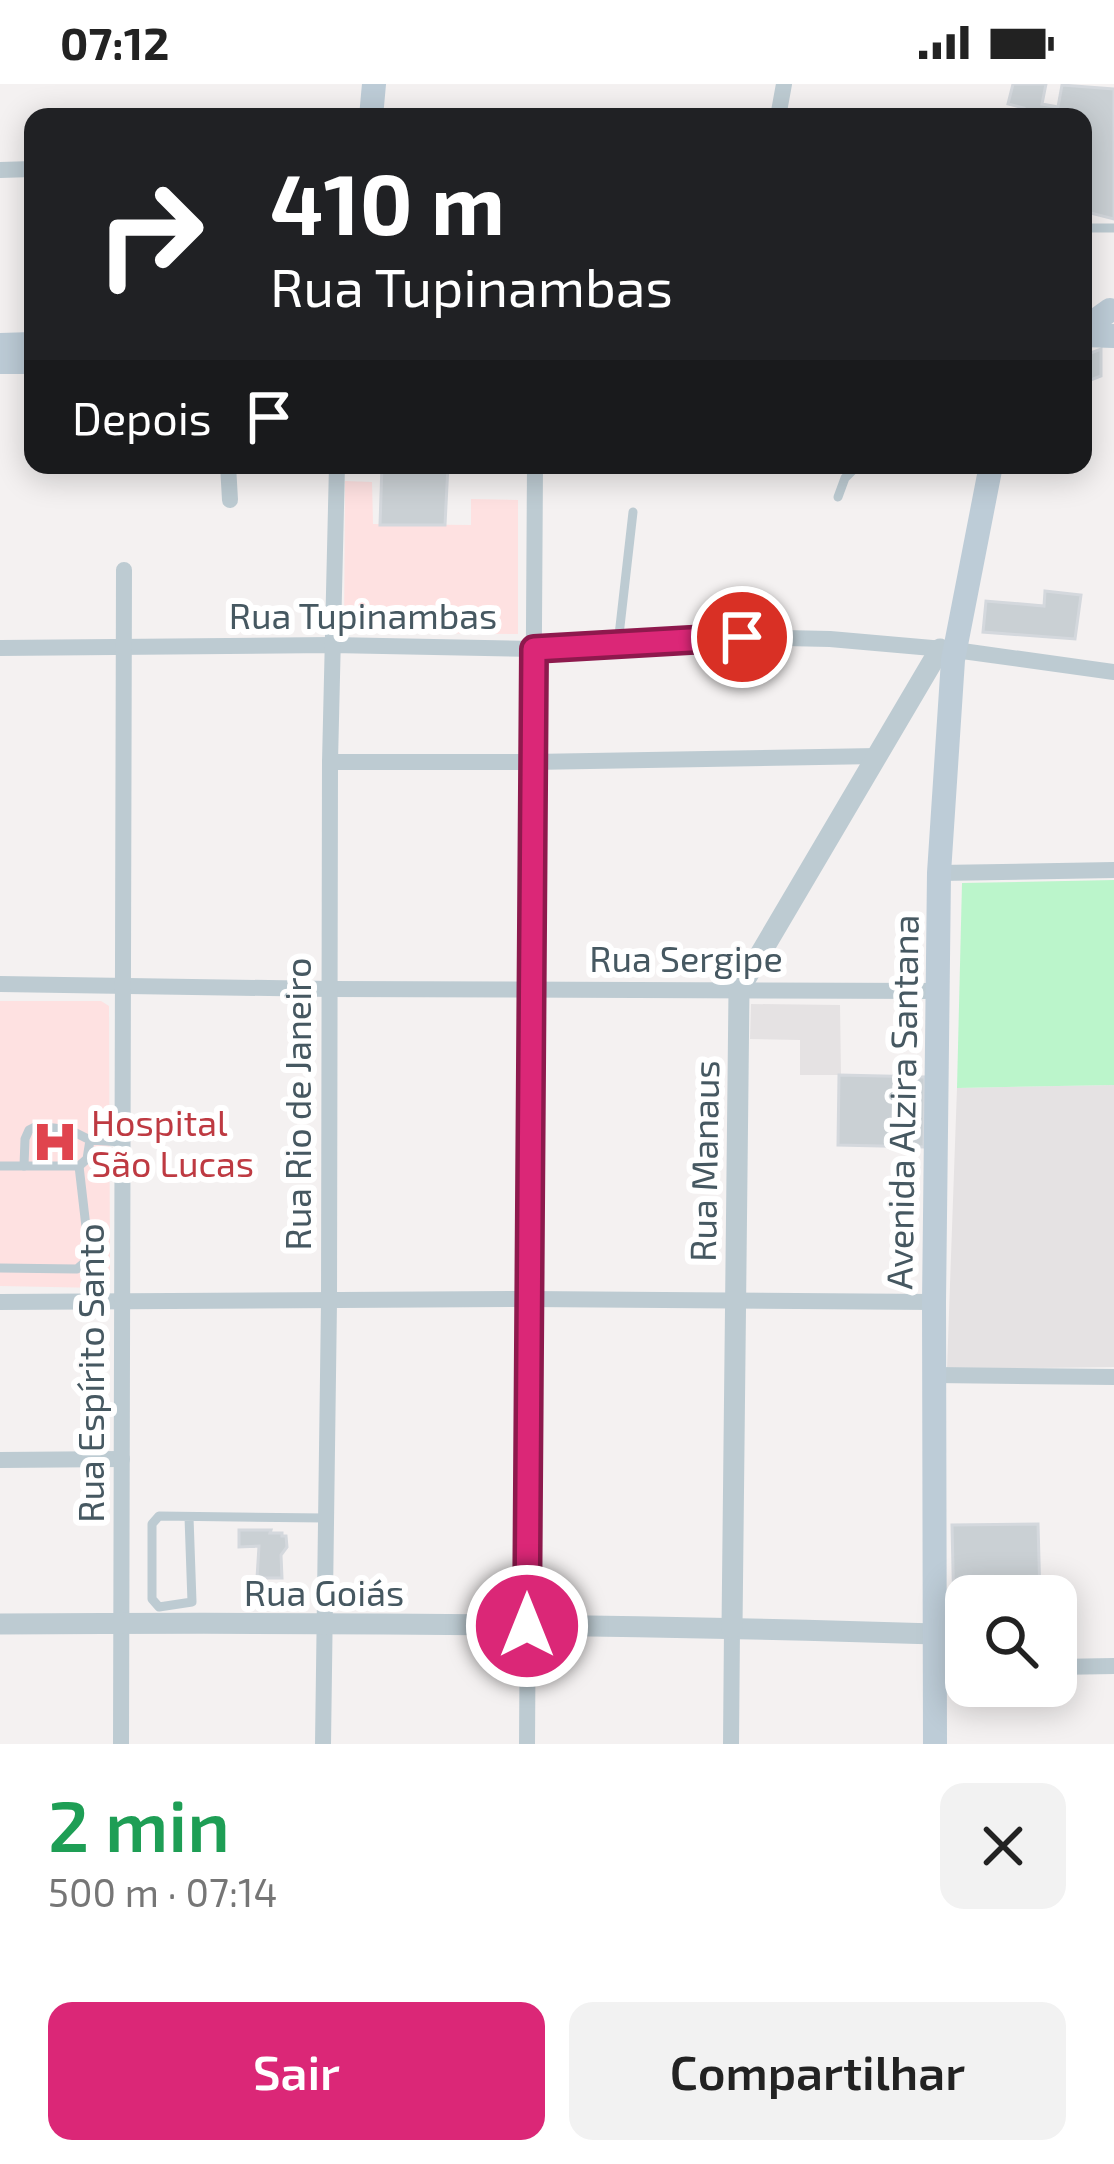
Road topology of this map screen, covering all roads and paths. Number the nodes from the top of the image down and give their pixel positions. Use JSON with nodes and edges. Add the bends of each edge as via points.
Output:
{"nodes":[{"id":1,"x":229,"y":474,"type":"edge"},
{"id":2,"x":337,"y":474,"type":"edge"},
{"id":3,"x":535,"y":474,"type":"edge"},
{"id":4,"x":849,"y":474,"type":"edge"},
{"id":5,"x":989,"y":474,"type":"edge"},
{"id":6,"x":838,"y":497,"type":"dead end"},
{"id":7,"x":230,"y":500,"type":"dead end"},
{"id":8,"x":633,"y":512,"type":"dead end"},
{"id":9,"x":124,"y":570,"type":"dead end"},
{"id":10,"x":332,"y":644,"type":"junction"},
{"id":11,"x":618,"y":644,"type":"junction"},
{"id":12,"x":125,"y":647,"type":"junction"},
{"id":13,"x":0,"y":648,"type":"edge"},
{"id":14,"x":534,"y":649,"type":"junction"},
{"id":15,"x":947,"y":650,"type":"junction"},
{"id":16,"x":1114,"y":672,"type":"edge"},
{"id":17,"x":877,"y":756,"type":"junction"},
{"id":18,"x":330,"y":762,"type":"junction"},
{"id":19,"x":532,"y":762,"type":"junction"},
{"id":20,"x":1114,"y":870,"type":"edge"},
{"id":21,"x":939,"y":873,"type":"junction"},
{"id":22,"x":0,"y":984,"type":"edge"},
{"id":23,"x":123,"y":987,"type":"junction"},
{"id":24,"x":329,"y":989,"type":"junction"},
{"id":25,"x":532,"y":990,"type":"junction"},
{"id":26,"x":739,"y":990,"type":"junction"},
{"id":27,"x":939,"y":991,"type":"junction"},
{"id":28,"x":90,"y":1140,"type":"junction"},
{"id":29,"x":122,"y":1142,"type":"junction"},
{"id":30,"x":0,"y":1166,"type":"edge"},
{"id":31,"x":24,"y":1166,"type":"junction"},
{"id":32,"x":79,"y":1166,"type":"junction"},
{"id":33,"x":0,"y":1268,"type":"edge"},
{"id":34,"x":529,"y":1299,"type":"junction"},
{"id":35,"x":0,"y":1302,"type":"edge"},
{"id":36,"x":122,"y":1302,"type":"junction"},
{"id":37,"x":329,"y":1302,"type":"junction"},
{"id":38,"x":734,"y":1302,"type":"junction"},
{"id":39,"x":934,"y":1302,"type":"junction"},
{"id":40,"x":935,"y":1376,"type":"junction"},
{"id":41,"x":1114,"y":1377,"type":"edge"},
{"id":42,"x":122,"y":1459,"type":"junction"},
{"id":43,"x":0,"y":1460,"type":"edge"},
{"id":44,"x":189,"y":1517,"type":"junction"},
{"id":45,"x":325,"y":1518,"type":"junction"},
{"id":46,"x":120,"y":1623,"type":"junction"},
{"id":47,"x":323,"y":1623,"type":"junction"},
{"id":48,"x":0,"y":1624,"type":"edge"},
{"id":49,"x":527,"y":1626,"type":"junction"},
{"id":50,"x":733,"y":1628,"type":"junction"},
{"id":51,"x":935,"y":1634,"type":"junction"},
{"id":52,"x":1114,"y":1666,"type":"edge"},
{"id":53,"x":1077,"y":1667,"type":"edge"},
{"id":54,"x":935,"y":1669,"type":"junction"},
{"id":55,"x":945,"y":1669,"type":"edge"},
{"id":56,"x":122,"y":1744,"type":"edge"},
{"id":57,"x":323,"y":1744,"type":"edge"},
{"id":58,"x":527,"y":1744,"type":"edge"},
{"id":59,"x":731,"y":1744,"type":"edge"},
{"id":60,"x":935,"y":1744,"type":"edge"}],
"edges":[{"from":1,"to":7,"type":"street"},
{"from":2,"to":10,"type":"street","name":"Rua Rio de Janeiro"},
{"from":3,"to":14,"type":"street"},
{"from":4,"to":6,"type":"lane"},
{"from":5,"to":15,"type":"main road","name":"Avenida Alzira Santana"},
{"from":8,"to":11,"type":"lane"},
{"from":9,"to":12,"type":"street","name":"Rua Espírito Santo"},
{"from":10,"to":12,"type":"street","name":"Rua Tupinambas"},
{"from":10,"to":14,"type":"street","name":"Rua Tupinambas"},
{"from":10,"to":18,"type":"street","name":"Rua Rio de Janeiro"},
{"from":11,"to":14,"type":"street","name":"Rua Tupinambas"},
{"from":11,"to":15,"type":"street","name":"Rua Tupinambas","via":[[830,639]]},
{"from":12,"to":13,"type":"street","name":"Rua Tupinambas"},
{"from":12,"to":23,"type":"street","name":"Rua Espírito Santo"},
{"from":14,"to":19,"type":"street"},
{"from":15,"to":16,"type":"street","name":"Rua Tupinambas"},
{"from":15,"to":17,"type":"street","name":"Rua Manaus"},
{"from":15,"to":21,"type":"main road","name":"Avenida Alzira Santana"},
{"from":17,"to":19,"type":"street"},
{"from":17,"to":26,"type":"street","name":"Rua Manaus"},
{"from":18,"to":19,"type":"street"},
{"from":18,"to":24,"type":"street","name":"Rua Rio de Janeiro"},
{"from":19,"to":25,"type":"street"},
{"from":20,"to":21,"type":"street"},
{"from":21,"to":27,"type":"main road","name":"Avenida Alzira Santana"},
{"from":22,"to":23,"type":"street","name":"Rua Sergipe"},
{"from":23,"to":24,"type":"street","name":"Rua Sergipe"},
{"from":23,"to":29,"type":"street","name":"Rua Espírito Santo"},
{"from":24,"to":25,"type":"street","name":"Rua Sergipe"},
{"from":24,"to":37,"type":"street","name":"Rua Rio de Janeiro"},
{"from":25,"to":26,"type":"street","name":"Rua Sergipe"},
{"from":25,"to":34,"type":"street"},
{"from":26,"to":27,"type":"street","name":"Rua Sergipe"},
{"from":26,"to":38,"type":"street","name":"Rua Manaus"},
{"from":27,"to":39,"type":"main road","name":"Avenida Alzira Santana"},
{"from":28,"to":29,"type":"lane"},
{"from":28,"to":31,"type":"lane","via":[[37,1126],[25,1139]]},
{"from":28,"to":32,"type":"lane"},
{"from":29,"to":36,"type":"street","name":"Rua Espírito Santo"},
{"from":30,"to":31,"type":"lane"},
{"from":31,"to":32,"type":"lane"},
{"from":32,"to":33,"type":"lane","via":[[85,1263]]},
{"from":34,"to":37,"type":"street"},
{"from":34,"to":38,"type":"street"},
{"from":34,"to":49,"type":"street"},
{"from":35,"to":36,"type":"street"},
{"from":36,"to":37,"type":"street"},
{"from":36,"to":42,"type":"street","name":"Rua Espírito Santo"},
{"from":37,"to":45,"type":"street","name":"Rua Rio de Janeiro"},
{"from":38,"to":39,"type":"street"},
{"from":38,"to":50,"type":"street","name":"Rua Manaus"},
{"from":39,"to":40,"type":"main road","name":"Avenida Alzira Santana"},
{"from":40,"to":41,"type":"street"},
{"from":40,"to":51,"type":"main road","name":"Avenida Alzira Santana"},
{"from":42,"to":43,"type":"street"},
{"from":42,"to":46,"type":"street","name":"Rua Espírito Santo"},
{"from":44,"to":44,"type":"lane","via":[[192,1602],[159,1607],[152,1599],[152,1524],[159,1516]]},
{"from":44,"to":45,"type":"lane"},
{"from":45,"to":47,"type":"street","name":"Rua Rio de Janeiro"},
{"from":46,"to":47,"type":"street","name":"Rua Goiás"},
{"from":46,"to":48,"type":"street","name":"Rua Goiás"},
{"from":46,"to":56,"type":"street","name":"Rua Espírito Santo"},
{"from":47,"to":49,"type":"street","name":"Rua Goiás"},
{"from":47,"to":57,"type":"street","name":"Rua Rio de Janeiro"},
{"from":49,"to":50,"type":"street","name":"Rua Goiás"},
{"from":49,"to":58,"type":"street"},
{"from":50,"to":51,"type":"street","name":"Rua Goiás"},
{"from":50,"to":59,"type":"street","name":"Rua Manaus"},
{"from":51,"to":54,"type":"main road","name":"Avenida Alzira Santana"},
{"from":52,"to":53,"type":"street"},
{"from":54,"to":55,"type":"street"},
{"from":54,"to":60,"type":"main road","name":"Avenida Alzira Santana"}]}
